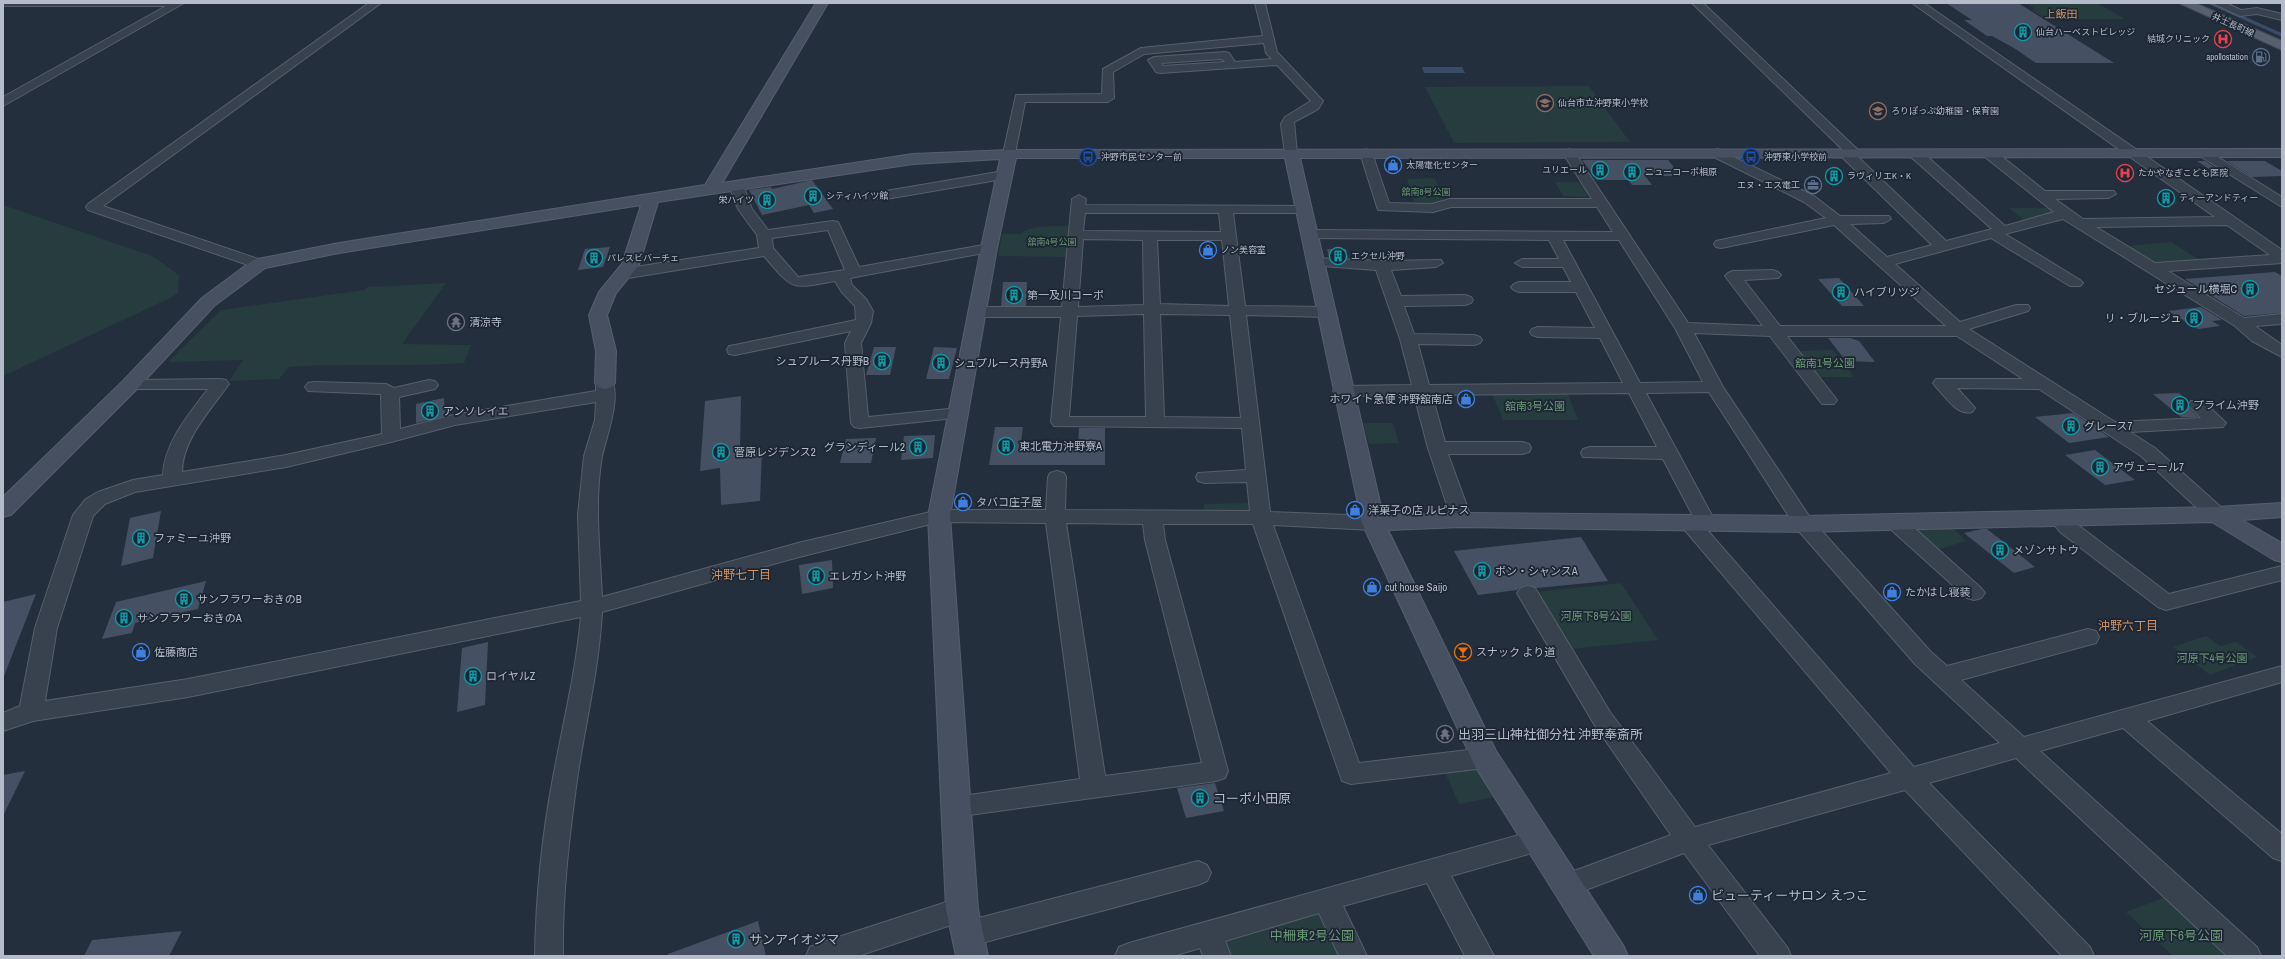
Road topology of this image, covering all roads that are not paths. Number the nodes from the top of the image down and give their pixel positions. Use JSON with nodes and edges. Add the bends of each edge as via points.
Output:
{"nodes":[{"id":1,"x":3,"y":3,"type":"edge"},
{"id":2,"x":179,"y":3,"type":"edge"},
{"id":3,"x":376,"y":3,"type":"edge"},
{"id":4,"x":822,"y":3,"type":"edge"},
{"id":5,"x":1260,"y":3,"type":"edge"},
{"id":6,"x":1697,"y":3,"type":"edge"},
{"id":7,"x":1917,"y":3,"type":"edge"},
{"id":8,"x":2185,"y":3,"type":"edge"},
{"id":9,"x":2217,"y":3,"type":"edge"},
{"id":10,"x":2259,"y":3,"type":"edge"},
{"id":11,"x":2282,"y":9,"type":"edge"},
{"id":12,"x":2282,"y":17,"type":"edge"},
{"id":13,"x":1269,"y":39,"type":"junction"},
{"id":14,"x":2282,"y":46,"type":"edge"},
{"id":15,"x":1279,"y":62,"type":"junction"},
{"id":16,"x":1232,"y":65,"type":"junction"},
{"id":17,"x":3,"y":102,"type":"edge"},
{"id":18,"x":1292,"y":153,"type":"junction"},
{"id":19,"x":1569,"y":153,"type":"junction"},
{"id":20,"x":1717,"y":153,"type":"junction"},
{"id":21,"x":1850,"y":153,"type":"junction"},
{"id":22,"x":2133,"y":153,"type":"junction"},
{"id":23,"x":2282,"y":153,"type":"edge"},
{"id":24,"x":1366,"y":154,"type":"junction"},
{"id":25,"x":1916,"y":154,"type":"junction"},
{"id":26,"x":1990,"y":154,"type":"junction"},
{"id":27,"x":2204,"y":154,"type":"junction"},
{"id":28,"x":1007,"y":164,"type":"junction"},
{"id":29,"x":736,"y":185,"type":"junction"},
{"id":30,"x":710,"y":189,"type":"junction"},
{"id":31,"x":2109,"y":194,"type":"dead end"},
{"id":32,"x":2041,"y":195,"type":"junction"},
{"id":33,"x":880,"y":196,"type":"dead end"},
{"id":34,"x":652,"y":198,"type":"junction"},
{"id":35,"x":2280,"y":201,"type":"edge"},
{"id":36,"x":1602,"y":204,"type":"junction"},
{"id":37,"x":1226,"y":209,"type":"junction"},
{"id":38,"x":1304,"y":209,"type":"junction"},
{"id":39,"x":2065,"y":214,"type":"junction"},
{"id":40,"x":1884,"y":218,"type":"dead end"},
{"id":41,"x":1836,"y":220,"type":"junction"},
{"id":42,"x":2229,"y":221,"type":"junction"},
{"id":43,"x":2082,"y":223,"type":"junction"},
{"id":44,"x":1998,"y":232,"type":"junction"},
{"id":45,"x":1311,"y":234,"type":"junction"},
{"id":46,"x":1553,"y":234,"type":"junction"},
{"id":47,"x":764,"y":235,"type":"junction"},
{"id":48,"x":1076,"y":235,"type":"junction"},
{"id":49,"x":1150,"y":236,"type":"junction"},
{"id":50,"x":1228,"y":236,"type":"junction"},
{"id":51,"x":1623,"y":236,"type":"junction"},
{"id":52,"x":1721,"y":244,"type":"dead end"},
{"id":53,"x":1943,"y":247,"type":"junction"},
{"id":54,"x":988,"y":248,"type":"junction"},
{"id":55,"x":768,"y":251,"type":"junction"},
{"id":56,"x":2282,"y":258,"type":"edge"},
{"id":57,"x":1315,"y":262,"type":"junction"},
{"id":58,"x":1567,"y":262,"type":"junction"},
{"id":59,"x":1885,"y":262,"type":"junction"},
{"id":60,"x":1522,"y":263,"type":"dead end"},
{"id":61,"x":260,"y":264,"type":"junction"},
{"id":62,"x":1436,"y":264,"type":"dead end"},
{"id":63,"x":1382,"y":266,"type":"junction"},
{"id":64,"x":2154,"y":268,"type":"junction"},
{"id":65,"x":622,"y":274,"type":"junction"},
{"id":66,"x":848,"y":274,"type":"junction"},
{"id":67,"x":1774,"y":275,"type":"dead end"},
{"id":68,"x":2075,"y":283,"type":"dead end"},
{"id":69,"x":1519,"y":287,"type":"dead end"},
{"id":70,"x":1581,"y":287,"type":"junction"},
{"id":71,"x":1465,"y":300,"type":"dead end"},
{"id":72,"x":1396,"y":301,"type":"junction"},
{"id":73,"x":2022,"y":308,"type":"dead end"},
{"id":74,"x":1152,"y":309,"type":"junction"},
{"id":75,"x":1237,"y":311,"type":"junction"},
{"id":76,"x":977,"y":312,"type":"junction"},
{"id":77,"x":1069,"y":312,"type":"junction"},
{"id":78,"x":1327,"y":312,"type":"junction"},
{"id":79,"x":2282,"y":319,"type":"edge"},
{"id":80,"x":862,"y":324,"type":"junction"},
{"id":81,"x":2241,"y":324,"type":"junction"},
{"id":82,"x":1683,"y":328,"type":"junction"},
{"id":83,"x":1960,"y":329,"type":"junction"},
{"id":84,"x":1538,"y":332,"type":"dead end"},
{"id":85,"x":1774,"y":332,"type":"junction"},
{"id":86,"x":1604,"y":333,"type":"junction"},
{"id":87,"x":1408,"y":339,"type":"junction"},
{"id":88,"x":1474,"y":340,"type":"dead end"},
{"id":89,"x":735,"y":350,"type":"dead end"},
{"id":90,"x":2282,"y":352,"type":"edge"},
{"id":91,"x":2043,"y":384,"type":"junction"},
{"id":92,"x":130,"y":385,"type":"junction"},
{"id":93,"x":429,"y":385,"type":"dead end"},
{"id":94,"x":314,"y":387,"type":"dead end"},
{"id":95,"x":1714,"y":387,"type":"junction"},
{"id":96,"x":1634,"y":388,"type":"junction"},
{"id":97,"x":606,"y":389,"type":"junction"},
{"id":98,"x":1420,"y":390,"type":"junction"},
{"id":99,"x":1342,"y":391,"type":"junction"},
{"id":100,"x":390,"y":394,"type":"junction"},
{"id":101,"x":1828,"y":400,"type":"dead end"},
{"id":102,"x":2197,"y":405,"type":"dead end"},
{"id":103,"x":1966,"y":408,"type":"dead end"},
{"id":104,"x":959,"y":413,"type":"junction"},
{"id":105,"x":1155,"y":423,"type":"junction"},
{"id":106,"x":1249,"y":423,"type":"junction"},
{"id":107,"x":2111,"y":428,"type":"junction"},
{"id":108,"x":391,"y":437,"type":"junction"},
{"id":109,"x":1437,"y":448,"type":"junction"},
{"id":110,"x":1522,"y":448,"type":"dead end"},
{"id":111,"x":1590,"y":453,"type":"dead end"},
{"id":112,"x":1669,"y":453,"type":"junction"},
{"id":113,"x":1256,"y":476,"type":"junction"},
{"id":114,"x":1057,"y":477,"type":"dead end"},
{"id":115,"x":1205,"y":477,"type":"dead end"},
{"id":116,"x":172,"y":480,"type":"junction"},
{"id":117,"x":3,"y":510,"type":"edge"},
{"id":118,"x":2282,"y":510,"type":"edge"},
{"id":119,"x":2216,"y":514,"type":"junction"},
{"id":120,"x":939,"y":516,"type":"junction"},
{"id":121,"x":1055,"y":517,"type":"junction"},
{"id":122,"x":1152,"y":517,"type":"junction"},
{"id":123,"x":1261,"y":518,"type":"junction"},
{"id":124,"x":2059,"y":518,"type":"junction"},
{"id":125,"x":1462,"y":520,"type":"junction"},
{"id":126,"x":1894,"y":521,"type":"junction"},
{"id":127,"x":1373,"y":523,"type":"junction"},
{"id":128,"x":1699,"y":524,"type":"junction"},
{"id":129,"x":1804,"y":524,"type":"junction"},
{"id":130,"x":2282,"y":554,"type":"edge"},
{"id":131,"x":2282,"y":573,"type":"edge"},
{"id":132,"x":1528,"y":593,"type":"dead end"},
{"id":133,"x":1974,"y":593,"type":"dead end"},
{"id":134,"x":592,"y":607,"type":"junction"},
{"id":135,"x":2088,"y":637,"type":"dead end"},
{"id":136,"x":2282,"y":674,"type":"edge"},
{"id":137,"x":1943,"y":676,"type":"junction"},
{"id":138,"x":31,"y":712,"type":"junction"},
{"id":139,"x":2128,"y":718,"type":"junction"},
{"id":140,"x":3,"y":722,"type":"edge"},
{"id":141,"x":2022,"y":748,"type":"junction"},
{"id":142,"x":1485,"y":758,"type":"junction"},
{"id":143,"x":1910,"y":779,"type":"junction"},
{"id":144,"x":1094,"y":788,"type":"junction"},
{"id":145,"x":955,"y":807,"type":"junction"},
{"id":146,"x":1688,"y":840,"type":"junction"},
{"id":147,"x":1537,"y":841,"type":"junction"},
{"id":148,"x":2282,"y":850,"type":"edge"},
{"id":149,"x":1433,"y":869,"type":"junction"},
{"id":150,"x":1198,"y":873,"type":"dead end"},
{"id":151,"x":1567,"y":885,"type":"junction"},
{"id":152,"x":1326,"y":899,"type":"junction"},
{"id":153,"x":967,"y":933,"type":"edge"},
{"id":154,"x":1212,"y":945,"type":"edge"},
{"id":155,"x":549,"y":956,"type":"edge"},
{"id":156,"x":820,"y":956,"type":"edge"},
{"id":157,"x":1129,"y":956,"type":"edge"},
{"id":158,"x":1353,"y":956,"type":"edge"},
{"id":159,"x":1480,"y":956,"type":"edge"},
{"id":160,"x":1612,"y":956,"type":"edge"},
{"id":161,"x":1777,"y":956,"type":"edge"},
{"id":162,"x":2080,"y":956,"type":"edge"},
{"id":163,"x":2246,"y":956,"type":"edge"}],
"edges":[{"from":1,"to":2,"type":"street"},
{"from":2,"to":17,"type":"street"},
{"from":3,"to":61,"type":"street","via":[[92,207]]},
{"from":4,"to":30,"type":"street"},
{"from":5,"to":13,"type":"street"},
{"from":6,"to":21,"type":"street"},
{"from":7,"to":22,"type":"street"},
{"from":8,"to":14,"type":"main road","name":"井土長町線"},
{"from":9,"to":12,"type":"street","via":[[2240,13],[2257,11]]},
{"from":10,"to":11,"type":"street"},
{"from":13,"to":15,"type":"street","via":[[1272,53]]},
{"from":13,"to":28,"type":"street","via":[[1141,51],[1107,71],[1108,98],[1020,98]]},
{"from":15,"to":16,"type":"street"},
{"from":15,"to":18,"type":"street","via":[[1317,101],[1314,106],[1289,120],[1287,124]]},
{"from":16,"to":16,"type":"street","via":[[1160,70],[1154,60],[1225,56]]},
{"from":18,"to":24,"type":"street"},
{"from":18,"to":28,"type":"street"},
{"from":18,"to":38,"type":"street"},
{"from":19,"to":20,"type":"street"},
{"from":19,"to":24,"type":"street"},
{"from":19,"to":36,"type":"street"},
{"from":20,"to":21,"type":"street"},
{"from":20,"to":41,"type":"street","via":[[1808,199]]},
{"from":21,"to":25,"type":"street"},
{"from":21,"to":53,"type":"street"},
{"from":22,"to":26,"type":"street"},
{"from":22,"to":27,"type":"street"},
{"from":22,"to":42,"type":"street"},
{"from":23,"to":27,"type":"street"},
{"from":24,"to":36,"type":"street","via":[[1383,207],[1433,208],[1447,197]]},
{"from":25,"to":26,"type":"street"},
{"from":25,"to":44,"type":"street"},
{"from":26,"to":32,"type":"street"},
{"from":27,"to":35,"type":"street"},
{"from":28,"to":29,"type":"street","via":[[913,159]]},
{"from":28,"to":33,"type":"street"},
{"from":28,"to":54,"type":"street"},
{"from":29,"to":30,"type":"street"},
{"from":29,"to":47,"type":"street","via":[[745,209]]},
{"from":30,"to":34,"type":"street"},
{"from":31,"to":32,"type":"street"},
{"from":32,"to":39,"type":"street"},
{"from":34,"to":61,"type":"street","via":[[339,248]]},
{"from":34,"to":65,"type":"street","via":[[630,265]]},
{"from":36,"to":51,"type":"street"},
{"from":37,"to":38,"type":"street"},
{"from":37,"to":48,"type":"street","via":[[1079,204]]},
{"from":37,"to":50,"type":"street"},
{"from":38,"to":45,"type":"street"},
{"from":39,"to":43,"type":"street"},
{"from":39,"to":44,"type":"street"},
{"from":40,"to":41,"type":"street"},
{"from":41,"to":52,"type":"street","via":[[1798,230]]},
{"from":41,"to":59,"type":"street"},
{"from":42,"to":43,"type":"street"},
{"from":42,"to":56,"type":"street"},
{"from":43,"to":64,"type":"street"},
{"from":44,"to":53,"type":"street"},
{"from":44,"to":68,"type":"street"},
{"from":45,"to":46,"type":"street"},
{"from":45,"to":57,"type":"street"},
{"from":46,"to":51,"type":"street"},
{"from":46,"to":58,"type":"street"},
{"from":47,"to":55,"type":"street"},
{"from":47,"to":66,"type":"street","via":[[833,225]]},
{"from":48,"to":49,"type":"street"},
{"from":48,"to":77,"type":"street"},
{"from":49,"to":50,"type":"street"},
{"from":49,"to":74,"type":"street"},
{"from":50,"to":75,"type":"street"},
{"from":51,"to":82,"type":"street"},
{"from":53,"to":59,"type":"street"},
{"from":54,"to":66,"type":"street"},
{"from":54,"to":76,"type":"street"},
{"from":55,"to":65,"type":"street"},
{"from":55,"to":66,"type":"street","via":[[793,280],[801,282]]},
{"from":56,"to":64,"type":"street"},
{"from":57,"to":63,"type":"street"},
{"from":57,"to":78,"type":"street"},
{"from":58,"to":60,"type":"street"},
{"from":58,"to":70,"type":"street"},
{"from":59,"to":83,"type":"street"},
{"from":61,"to":92,"type":"street","via":[[208,302]]},
{"from":62,"to":63,"type":"street"},
{"from":63,"to":72,"type":"street"},
{"from":64,"to":81,"type":"street"},
{"from":65,"to":97,"type":"street","via":[[608,292],[598,315],[606,351]]},
{"from":66,"to":80,"type":"street","via":[[846,288],[859,298],[864,309]]},
{"from":67,"to":85,"type":"street","via":[[1733,276]]},
{"from":69,"to":70,"type":"street"},
{"from":70,"to":86,"type":"street"},
{"from":71,"to":72,"type":"street"},
{"from":72,"to":87,"type":"street"},
{"from":73,"to":83,"type":"street"},
{"from":74,"to":75,"type":"street"},
{"from":74,"to":77,"type":"street"},
{"from":74,"to":105,"type":"street"},
{"from":75,"to":78,"type":"street"},
{"from":75,"to":106,"type":"street"},
{"from":76,"to":77,"type":"street"},
{"from":76,"to":104,"type":"street"},
{"from":77,"to":105,"type":"street","via":[[1060,422]]},
{"from":78,"to":99,"type":"street","via":[[1342,375]]},
{"from":79,"to":81,"type":"street"},
{"from":80,"to":89,"type":"street"},
{"from":80,"to":104,"type":"street","via":[[853,343],[860,422]]},
{"from":81,"to":90,"type":"street"},
{"from":82,"to":85,"type":"street"},
{"from":82,"to":95,"type":"street"},
{"from":83,"to":85,"type":"street"},
{"from":83,"to":91,"type":"street"},
{"from":84,"to":86,"type":"street"},
{"from":85,"to":101,"type":"street"},
{"from":86,"to":96,"type":"street"},
{"from":87,"to":88,"type":"street"},
{"from":87,"to":98,"type":"street"},
{"from":91,"to":103,"type":"street","via":[[1942,383]]},
{"from":91,"to":107,"type":"street"},
{"from":92,"to":116,"type":"street","via":[[220,384],[179,447],[171,474]]},
{"from":92,"to":117,"type":"street"},
{"from":93,"to":100,"type":"street"},
{"from":94,"to":100,"type":"street","via":[[386,389]]},
{"from":95,"to":96,"type":"street"},
{"from":95,"to":129,"type":"street"},
{"from":96,"to":98,"type":"street"},
{"from":96,"to":112,"type":"street"},
{"from":97,"to":108,"type":"street","via":[[453,420]]},
{"from":97,"to":134,"type":"street","via":[[604,420],[593,456],[588,515]]},
{"from":98,"to":99,"type":"street"},
{"from":98,"to":109,"type":"street"},
{"from":99,"to":127,"type":"street"},
{"from":100,"to":108,"type":"street"},
{"from":102,"to":107,"type":"street","via":[[2218,423]]},
{"from":104,"to":120,"type":"street"},
{"from":105,"to":106,"type":"street"},
{"from":106,"to":113,"type":"street"},
{"from":107,"to":119,"type":"street","via":[[2148,452]]},
{"from":108,"to":116,"type":"street","via":[[286,461]]},
{"from":109,"to":110,"type":"street"},
{"from":109,"to":125,"type":"street"},
{"from":111,"to":112,"type":"street"},
{"from":112,"to":128,"type":"street"},
{"from":113,"to":115,"type":"street"},
{"from":113,"to":123,"type":"street"},
{"from":114,"to":121,"type":"street"},
{"from":116,"to":138,"type":"street","via":[[113,492],[90,505],[83,515],[46,628]]},
{"from":118,"to":119,"type":"street"},
{"from":119,"to":124,"type":"street"},
{"from":119,"to":130,"type":"street"},
{"from":120,"to":121,"type":"street"},
{"from":120,"to":134,"type":"street","via":[[798,550]]},
{"from":120,"to":145,"type":"street"},
{"from":121,"to":122,"type":"street"},
{"from":121,"to":144,"type":"street"},
{"from":122,"to":123,"type":"street"},
{"from":122,"to":144,"type":"street","via":[[1216,772]]},
{"from":123,"to":127,"type":"street"},
{"from":123,"to":142,"type":"street","via":[[1351,774]]},
{"from":124,"to":126,"type":"street"},
{"from":124,"to":131,"type":"street","via":[[2067,527],[2166,602]]},
{"from":125,"to":127,"type":"street"},
{"from":125,"to":128,"type":"street"},
{"from":126,"to":129,"type":"street"},
{"from":126,"to":133,"type":"street"},
{"from":127,"to":142,"type":"street"},
{"from":128,"to":129,"type":"street"},
{"from":128,"to":143,"type":"street"},
{"from":129,"to":137,"type":"street","via":[[1923,658]]},
{"from":132,"to":146,"type":"street","via":[[1602,718]]},
{"from":134,"to":138,"type":"street","via":[[188,688]]},
{"from":134,"to":155,"type":"street","via":[[589,651],[565,780],[549,914]]},
{"from":135,"to":137,"type":"street"},
{"from":136,"to":139,"type":"street"},
{"from":137,"to":141,"type":"street"},
{"from":138,"to":140,"type":"street"},
{"from":139,"to":141,"type":"street"},
{"from":139,"to":148,"type":"street"},
{"from":141,"to":143,"type":"street"},
{"from":141,"to":163,"type":"street"},
{"from":142,"to":147,"type":"street"},
{"from":143,"to":146,"type":"street"},
{"from":143,"to":162,"type":"street"},
{"from":144,"to":145,"type":"street"},
{"from":145,"to":153,"type":"street"},
{"from":146,"to":151,"type":"street"},
{"from":146,"to":161,"type":"street"},
{"from":147,"to":149,"type":"street"},
{"from":147,"to":151,"type":"street"},
{"from":149,"to":152,"type":"street"},
{"from":149,"to":159,"type":"street"},
{"from":150,"to":153,"type":"street"},
{"from":151,"to":160,"type":"street"},
{"from":152,"to":154,"type":"street"},
{"from":152,"to":158,"type":"street"},
{"from":153,"to":156,"type":"street"},
{"from":154,"to":157,"type":"street"}]}
